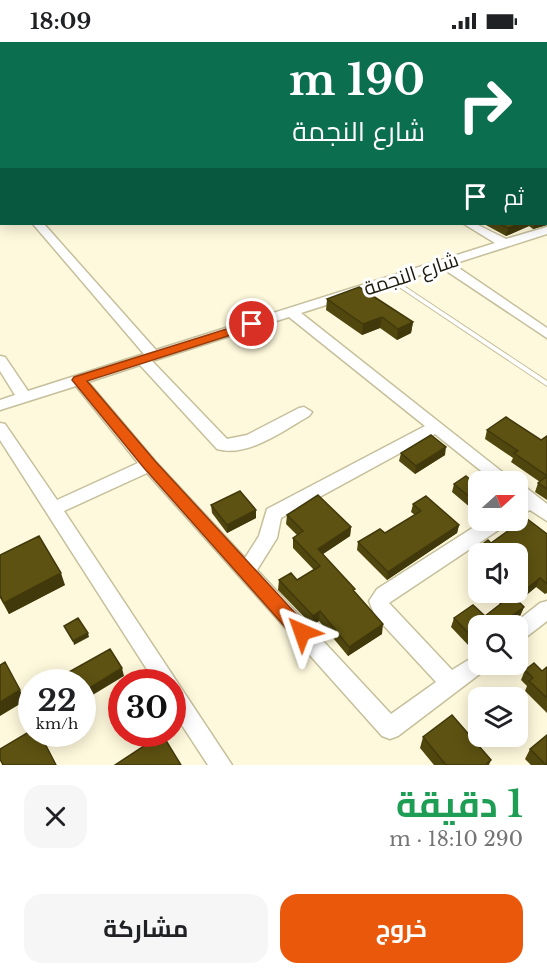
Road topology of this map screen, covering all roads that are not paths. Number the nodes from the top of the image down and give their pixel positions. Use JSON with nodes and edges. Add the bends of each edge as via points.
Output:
{"nodes":[{"id":1,"x":39,"y":225,"type":"edge"},
{"id":2,"x":471,"y":225,"type":"edge"},
{"id":3,"x":547,"y":230,"type":"edge"},
{"id":4,"x":506,"y":244,"type":"junction"},
{"id":5,"x":442,"y":263,"type":"junction"},
{"id":6,"x":392,"y":280,"type":"junction"},
{"id":7,"x":291,"y":312,"type":"junction"},
{"id":8,"x":547,"y":334,"type":"edge"},
{"id":9,"x":147,"y":358,"type":"junction"},
{"id":10,"x":0,"y":360,"type":"edge"},
{"id":11,"x":79,"y":380,"type":"junction"},
{"id":12,"x":547,"y":384,"type":"edge"},
{"id":13,"x":24,"y":397,"type":"junction"},
{"id":14,"x":0,"y":405,"type":"edge"},
{"id":15,"x":304,"y":412,"type":"dead end"},
{"id":16,"x":437,"y":426,"type":"junction"},
{"id":17,"x":0,"y":428,"type":"edge"},
{"id":18,"x":149,"y":465,"type":"junction"},
{"id":19,"x":493,"y":471,"type":"edge"},
{"id":20,"x":528,"y":503,"type":"edge"},
{"id":21,"x":53,"y":509,"type":"junction"},
{"id":22,"x":547,"y":514,"type":"edge"},
{"id":23,"x":483,"y":531,"type":"edge"},
{"id":24,"x":246,"y":572,"type":"junction"},
{"id":25,"x":547,"y":609,"type":"edge"},
{"id":26,"x":528,"y":625,"type":"edge"},
{"id":27,"x":158,"y":669,"type":"edge"},
{"id":28,"x":468,"y":671,"type":"edge"},
{"id":29,"x":452,"y":684,"type":"junction"},
{"id":30,"x":186,"y":712,"type":"edge"},
{"id":31,"x":221,"y":765,"type":"edge"}],
"edges":[{"from":1,"to":9,"type":"street"},
{"from":2,"to":4,"type":"street"},
{"from":3,"to":4,"type":"street","name":"شارع النجمة"},
{"from":4,"to":5,"type":"street","name":"شارع النجمة"},
{"from":5,"to":6,"type":"street","name":"شارع النجمة"},
{"from":5,"to":8,"type":"street"},
{"from":6,"to":7,"type":"street","name":"شارع النجمة"},
{"from":6,"to":12,"type":"lane"},
{"from":7,"to":9,"type":"street","name":"شارع النجمة"},
{"from":7,"to":16,"type":"street"},
{"from":9,"to":11,"type":"street","name":"شارع النجمة"},
{"from":9,"to":15,"type":"street","via":[[223,445],[241,443]]},
{"from":10,"to":13,"type":"street"},
{"from":11,"to":13,"type":"street","name":"شارع النجمة"},
{"from":11,"to":18,"type":"street"},
{"from":13,"to":14,"type":"street","name":"شارع النجمة"},
{"from":16,"to":19,"type":"street"},
{"from":16,"to":24,"type":"street","via":[[273,514],[268,538]]},
{"from":17,"to":21,"type":"street"},
{"from":18,"to":21,"type":"street"},
{"from":18,"to":24,"type":"street"},
{"from":20,"to":22,"type":"street"},
{"from":21,"to":27,"type":"street"},
{"from":23,"to":29,"type":"street","via":[[379,601],[382,610]]},
{"from":24,"to":29,"type":"street","via":[[390,728]]},
{"from":25,"to":26,"type":"street"},
{"from":28,"to":29,"type":"street"},
{"from":30,"to":31,"type":"street"}]}
